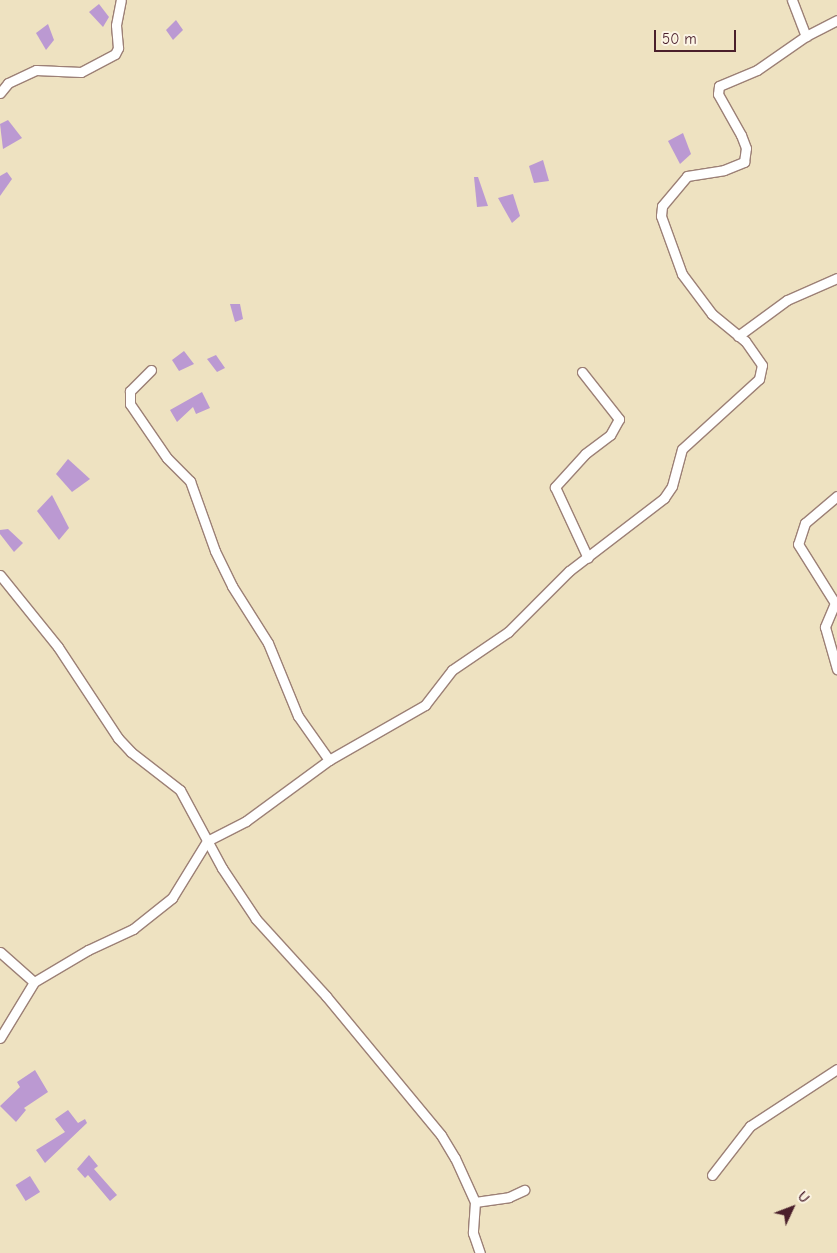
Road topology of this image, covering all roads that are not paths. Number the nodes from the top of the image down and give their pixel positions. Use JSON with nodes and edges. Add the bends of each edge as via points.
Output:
{"nodes":[{"id":1,"x":120,"y":0,"type":"edge"},
{"id":2,"x":792,"y":0,"type":"edge"},
{"id":3,"x":837,"y":20,"type":"edge"},
{"id":4,"x":806,"y":36,"type":"junction"},
{"id":5,"x":0,"y":93,"type":"edge"},
{"id":6,"x":837,"y":278,"type":"edge"},
{"id":7,"x":738,"y":336,"type":"junction"},
{"id":8,"x":151,"y":370,"type":"dead end"},
{"id":9,"x":582,"y":372,"type":"dead end"},
{"id":10,"x":837,"y":496,"type":"edge"},
{"id":11,"x":588,"y":558,"type":"junction"},
{"id":12,"x":0,"y":575,"type":"edge"},
{"id":13,"x":837,"y":669,"type":"edge"},
{"id":14,"x":330,"y":760,"type":"junction"},
{"id":15,"x":207,"y":841,"type":"junction"},
{"id":16,"x":0,"y":952,"type":"edge"},
{"id":17,"x":34,"y":982,"type":"junction"},
{"id":18,"x":0,"y":1038,"type":"edge"},
{"id":19,"x":837,"y":1070,"type":"edge"},
{"id":20,"x":712,"y":1175,"type":"dead end"},
{"id":21,"x":524,"y":1190,"type":"dead end"},
{"id":22,"x":475,"y":1202,"type":"junction"},
{"id":23,"x":480,"y":1253,"type":"edge"}],
"edges":[{"from":1,"to":5,"type":"street","via":[[116,25],[118,48],[114,54],[81,72],[36,70],[8,83]]},
{"from":2,"to":4,"type":"street"},
{"from":3,"to":4,"type":"street"},
{"from":4,"to":7,"type":"street","via":[[757,70],[719,86],[718,94],[744,142],[744,162],[724,170],[687,176],[662,206],[661,216],[682,274],[712,314]]},
{"from":6,"to":7,"type":"street","via":[[787,300]]},
{"from":7,"to":11,"type":"street","via":[[762,365],[759,379],[682,449],[672,486],[664,498]]},
{"from":8,"to":14,"type":"street","via":[[130,391],[130,404],[167,458],[190,481],[215,551],[232,586],[268,643],[298,716]]},
{"from":9,"to":11,"type":"street","via":[[619,419],[610,436],[585,454],[555,487]]},
{"from":10,"to":13,"type":"street","via":[[805,524],[798,544],[835,602],[826,635]]},
{"from":11,"to":14,"type":"street","via":[[551,588],[508,632],[452,670],[425,705]]},
{"from":12,"to":15,"type":"street","via":[[58,647],[118,738],[180,790]]},
{"from":14,"to":15,"type":"street","via":[[246,821]]},
{"from":15,"to":17,"type":"street","via":[[172,898],[153,916],[134,930],[82,954]]},
{"from":15,"to":22,"type":"street","via":[[236,893],[256,919],[326,996],[440,1135],[455,1158]]},
{"from":16,"to":17,"type":"street"},
{"from":17,"to":18,"type":"street"},
{"from":19,"to":20,"type":"street","via":[[750,1126]]},
{"from":21,"to":22,"type":"street","via":[[510,1197]]},
{"from":22,"to":23,"type":"street","via":[[473,1233]]}]}
